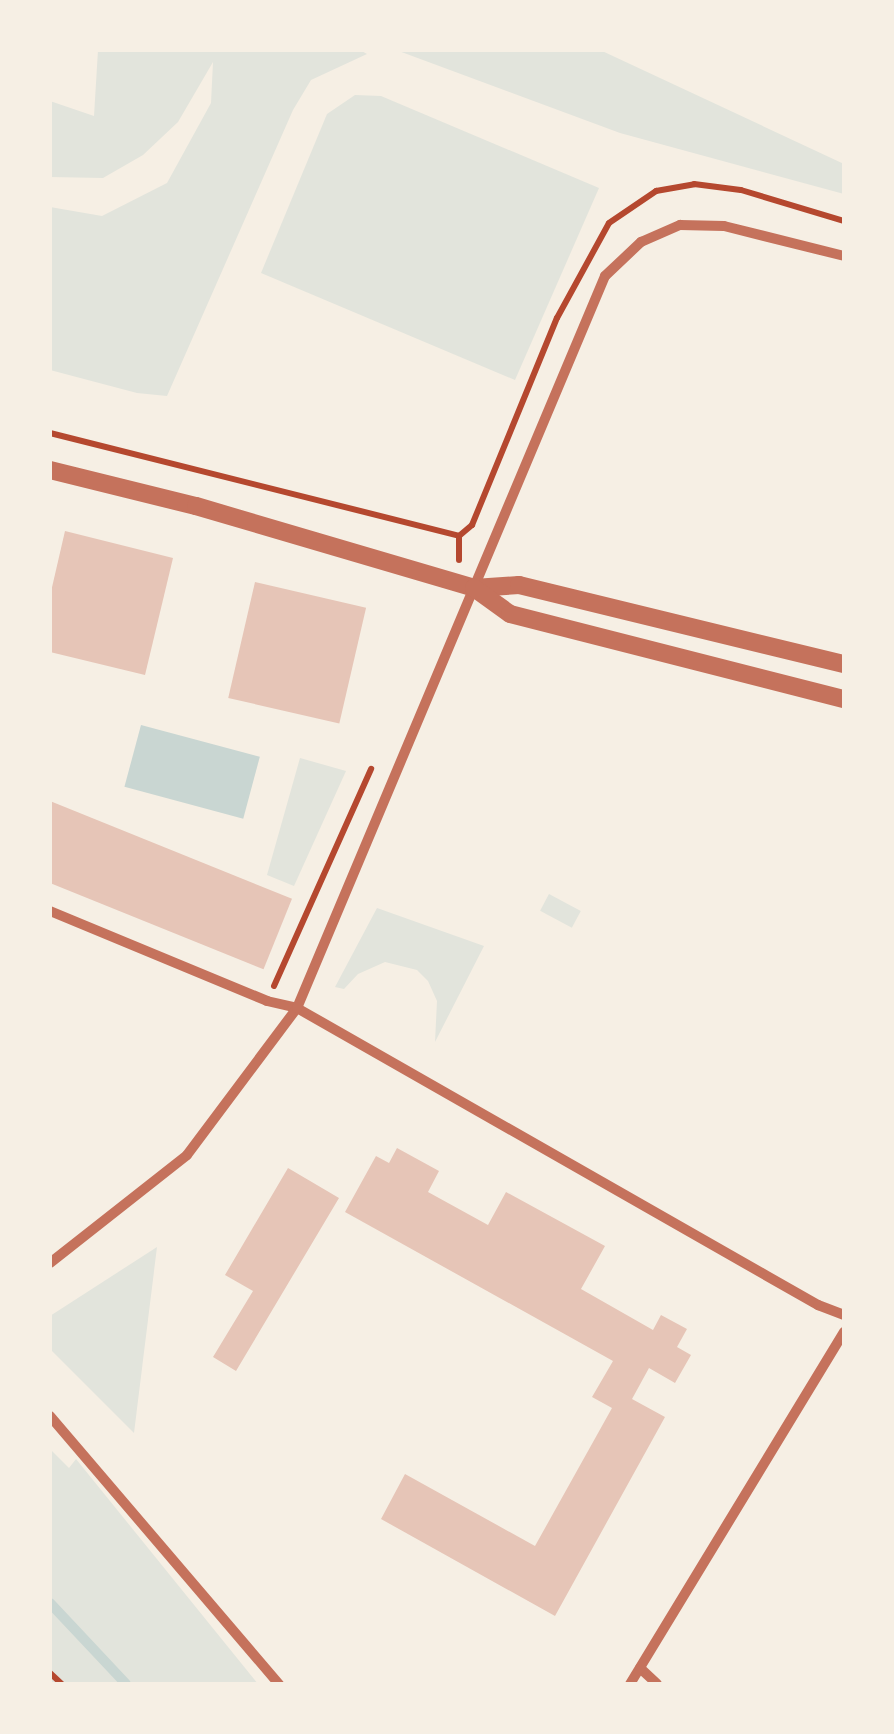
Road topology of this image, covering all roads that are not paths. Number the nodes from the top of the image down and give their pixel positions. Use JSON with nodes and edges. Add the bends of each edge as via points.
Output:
{"nodes":[{"id":1,"x":844,"y":256,"type":"edge"},
{"id":2,"x":50,"y":470,"type":"edge"},
{"id":3,"x":474,"y":588,"type":"junction"},
{"id":4,"x":844,"y":664,"type":"edge"},
{"id":5,"x":844,"y":699,"type":"edge"},
{"id":6,"x":50,"y":911,"type":"edge"},
{"id":7,"x":297,"y":1008,"type":"junction"},
{"id":8,"x":50,"y":1262,"type":"edge"},
{"id":9,"x":844,"y":1316,"type":"edge"},
{"id":10,"x":844,"y":1332,"type":"edge"},
{"id":11,"x":50,"y":1416,"type":"edge"},
{"id":12,"x":640,"y":1668,"type":"junction"},
{"id":13,"x":279,"y":1684,"type":"edge"},
{"id":14,"x":630,"y":1684,"type":"edge"},
{"id":15,"x":657,"y":1684,"type":"edge"}],
"edges":[{"from":1,"to":3,"type":"street","via":[[724,226],[680,225],[640,242],[605,276]]},
{"from":2,"to":3,"type":"street"},
{"from":3,"to":4,"type":"street","via":[[519,585]]},
{"from":3,"to":5,"type":"street","via":[[510,614]]},
{"from":3,"to":7,"type":"street"},
{"from":6,"to":7,"type":"street"},
{"from":7,"to":8,"type":"street","via":[[188,1155]]},
{"from":7,"to":9,"type":"street"},
{"from":10,"to":12,"type":"street"},
{"from":11,"to":13,"type":"street"},
{"from":12,"to":14,"type":"street"},
{"from":12,"to":15,"type":"street"}]}
